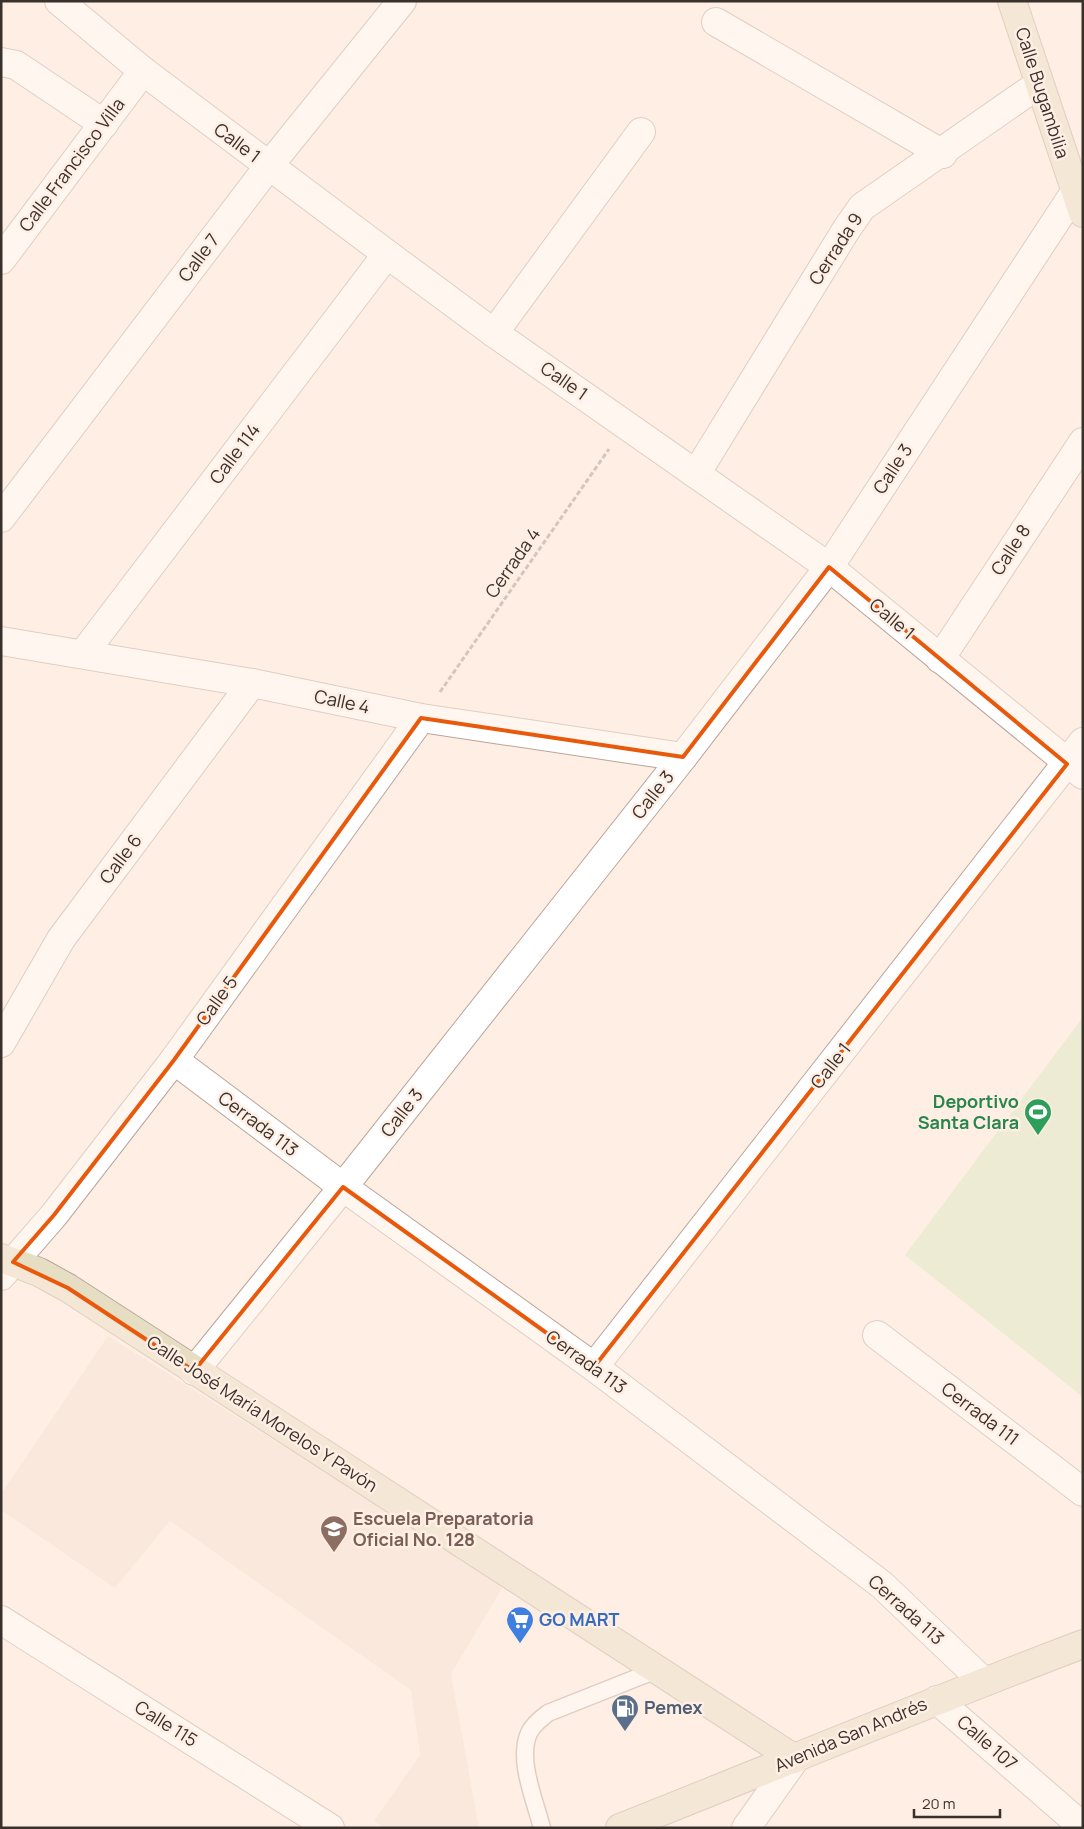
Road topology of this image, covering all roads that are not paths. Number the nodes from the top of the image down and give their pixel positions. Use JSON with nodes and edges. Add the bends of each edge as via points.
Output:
{"nodes":[{"id":1,"x":59,"y":1,"type":"edge"},
{"id":2,"x":402,"y":1,"type":"edge"},
{"id":3,"x":1012,"y":1,"type":"edge"},
{"id":4,"x":716,"y":22,"type":"dead end"},
{"id":5,"x":1,"y":62,"type":"edge"},
{"id":6,"x":143,"y":71,"type":"junction"},
{"id":7,"x":1040,"y":84,"type":"junction"},
{"id":8,"x":104,"y":124,"type":"junction"},
{"id":9,"x":641,"y":132,"type":"dead end"},
{"id":10,"x":943,"y":154,"type":"junction"},
{"id":11,"x":268,"y":167,"type":"junction"},
{"id":12,"x":1079,"y":203,"type":"edge"},
{"id":13,"x":387,"y":254,"type":"junction"},
{"id":14,"x":1,"y":260,"type":"edge"},
{"id":15,"x":494,"y":333,"type":"junction"},
{"id":16,"x":1083,"y":442,"type":"edge"},
{"id":17,"x":696,"y":474,"type":"junction"},
{"id":18,"x":1,"y":518,"type":"edge"},
{"id":19,"x":829,"y":567,"type":"junction"},
{"id":20,"x":1,"y":641,"type":"edge"},
{"id":21,"x":83,"y":654,"type":"junction"},
{"id":22,"x":940,"y":659,"type":"junction"},
{"id":23,"x":252,"y":683,"type":"junction"},
{"id":24,"x":422,"y":718,"type":"junction"},
{"id":25,"x":1083,"y":742,"type":"edge"},
{"id":26,"x":683,"y":756,"type":"junction"},
{"id":27,"x":1075,"y":769,"type":"edge"},
{"id":28,"x":1,"y":1043,"type":"edge"},
{"id":29,"x":174,"y":1060,"type":"junction"},
{"id":30,"x":343,"y":1187,"type":"junction"},
{"id":31,"x":5,"y":1265,"type":"edge"},
{"id":32,"x":877,"y":1335,"type":"dead end"},
{"id":33,"x":594,"y":1368,"type":"junction"},
{"id":34,"x":194,"y":1371,"type":"junction"},
{"id":35,"x":1083,"y":1492,"type":"edge"},
{"id":36,"x":1,"y":1620,"type":"edge"},
{"id":37,"x":1083,"y":1644,"type":"edge"},
{"id":38,"x":659,"y":1669,"type":"junction"},
{"id":39,"x":984,"y":1682,"type":"junction"},
{"id":40,"x":937,"y":1700,"type":"junction"},
{"id":41,"x":795,"y":1759,"type":"junction"},
{"id":42,"x":1083,"y":1826,"type":"edge"},
{"id":43,"x":330,"y":1828,"type":"edge"},
{"id":44,"x":542,"y":1828,"type":"edge"},
{"id":45,"x":620,"y":1828,"type":"edge"},
{"id":46,"x":746,"y":1828,"type":"edge"}],
"edges":[{"from":1,"to":6,"type":"street","name":"Calle 1"},
{"from":2,"to":11,"type":"street","name":"Calle 7"},
{"from":3,"to":7,"type":"street","name":"Calle Bugambilia"},
{"from":4,"to":10,"type":"street"},
{"from":5,"to":8,"type":"street","via":[[16,65]]},
{"from":6,"to":8,"type":"street","name":"Calle Francisco Villa"},
{"from":6,"to":11,"type":"street","name":"Calle 1"},
{"from":7,"to":10,"type":"street","name":"Cerrada 9"},
{"from":7,"to":12,"type":"street","name":"Calle Bugambilia"},
{"from":8,"to":14,"type":"street","name":"Calle Francisco Villa"},
{"from":9,"to":15,"type":"street"},
{"from":10,"to":17,"type":"street","name":"Cerrada 9","via":[[862,207]]},
{"from":11,"to":13,"type":"street","name":"Calle 1"},
{"from":11,"to":18,"type":"street","name":"Calle 7"},
{"from":12,"to":19,"type":"street","name":"Calle 3"},
{"from":13,"to":15,"type":"street","name":"Calle 1"},
{"from":13,"to":21,"type":"street","name":"Calle 114"},
{"from":15,"to":17,"type":"street","name":"Calle 1"},
{"from":16,"to":22,"type":"street","name":"Calle 8"},
{"from":17,"to":19,"type":"street","name":"Calle 1"},
{"from":19,"to":22,"type":"street","name":"Calle 1"},
{"from":19,"to":26,"type":"street","name":"Calle 3"},
{"from":20,"to":21,"type":"street","name":"Calle 4"},
{"from":21,"to":23,"type":"street","name":"Calle 4"},
{"from":22,"to":27,"type":"street","name":"Calle 1"},
{"from":23,"to":24,"type":"street","name":"Calle 4"},
{"from":23,"to":28,"type":"street","name":"Calle 6","via":[[61,939]]},
{"from":24,"to":26,"type":"street","name":"Calle 4"},
{"from":24,"to":29,"type":"street","name":"Calle 5"},
{"from":25,"to":27,"type":"street","name":"Calle 1"},
{"from":26,"to":30,"type":"street","name":"Calle 3"},
{"from":27,"to":33,"type":"street","name":"Calle 1"},
{"from":29,"to":30,"type":"street","name":"Cerrada 113"},
{"from":29,"to":31,"type":"street","name":"Calle 5","via":[[54,1215]]},
{"from":30,"to":33,"type":"street","name":"Cerrada 113"},
{"from":30,"to":34,"type":"street","name":"Calle 3"},
{"from":31,"to":34,"type":"street","name":"Calle José María Morelos Y Pavón","via":[[68,1288]]},
{"from":32,"to":35,"type":"street","name":"Cerrada 111"},
{"from":33,"to":39,"type":"street","name":"Cerrada 113","via":[[882,1585]]},
{"from":34,"to":38,"type":"street","name":"Calle José María Morelos Y Pavón"},
{"from":36,"to":43,"type":"street","name":"Calle 115"},
{"from":37,"to":39,"type":"street","name":"Avenida San Andrés"},
{"from":38,"to":41,"type":"street","name":"Calle José María Morelos Y Pavón"},
{"from":38,"to":44,"type":"lane","via":[[548,1713],[536,1722],[529,1732],[525,1757]]},
{"from":39,"to":40,"type":"street","name":"Avenida San Andrés"},
{"from":40,"to":41,"type":"street","name":"Avenida San Andrés"},
{"from":40,"to":42,"type":"street","name":"Calle 107"},
{"from":41,"to":45,"type":"street","name":"Avenida San Andrés"},
{"from":41,"to":46,"type":"street"}]}
